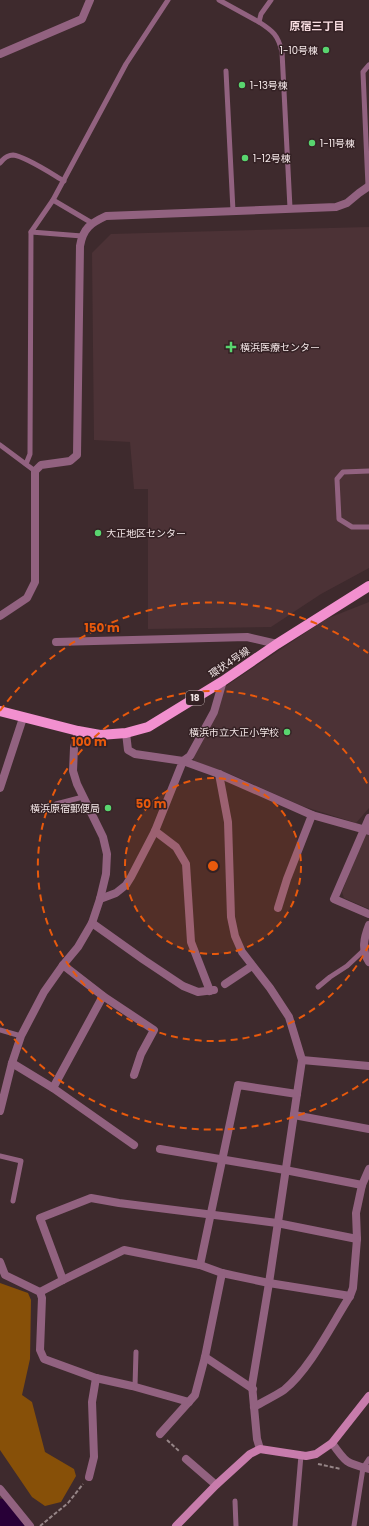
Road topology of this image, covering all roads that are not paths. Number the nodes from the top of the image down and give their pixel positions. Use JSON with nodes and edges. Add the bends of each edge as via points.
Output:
{"nodes":[{"id":1,"x":90,"y":0,"type":"edge"},
{"id":2,"x":168,"y":0,"type":"edge"},
{"id":3,"x":219,"y":0,"type":"edge"},
{"id":4,"x":271,"y":0,"type":"edge"},
{"id":5,"x":259,"y":22,"type":"junction"},
{"id":6,"x":0,"y":54,"type":"edge"},
{"id":7,"x":369,"y":65,"type":"edge"},
{"id":8,"x":226,"y":71,"type":"dead end"},
{"id":9,"x":0,"y":163,"type":"edge"},
{"id":10,"x":64,"y":181,"type":"junction"},
{"id":11,"x":369,"y":186,"type":"edge"},
{"id":12,"x":53,"y":200,"type":"junction"},
{"id":13,"x":290,"y":208,"type":"junction"},
{"id":14,"x":233,"y":211,"type":"junction"},
{"id":15,"x":92,"y":223,"type":"junction"},
{"id":16,"x":31,"y":232,"type":"junction"},
{"id":17,"x":82,"y":236,"type":"junction"},
{"id":18,"x":0,"y":445,"type":"edge"},
{"id":19,"x":26,"y":464,"type":"junction"},
{"id":20,"x":35,"y":471,"type":"junction"},
{"id":21,"x":369,"y":471,"type":"edge"},
{"id":22,"x":369,"y":527,"type":"edge"},
{"id":23,"x":369,"y":586,"type":"edge"},
{"id":24,"x":0,"y":616,"type":"edge"},
{"id":25,"x":56,"y":642,"type":"dead end"},
{"id":26,"x":278,"y":644,"type":"junction"},
{"id":27,"x":224,"y":681,"type":"junction"},
{"id":28,"x":0,"y":711,"type":"edge"},
{"id":29,"x":23,"y":718,"type":"junction"},
{"id":30,"x":78,"y":732,"type":"junction"},
{"id":31,"x":126,"y":733,"type":"junction"},
{"id":32,"x":183,"y":761,"type":"junction"},
{"id":33,"x":219,"y":774,"type":"junction"},
{"id":34,"x":0,"y":788,"type":"edge"},
{"id":35,"x":84,"y":797,"type":"junction"},
{"id":36,"x":56,"y":804,"type":"dead end"},
{"id":37,"x":312,"y":815,"type":"junction"},
{"id":38,"x":369,"y":818,"type":"edge"},
{"id":39,"x":366,"y":830,"type":"edge"},
{"id":40,"x":155,"y":831,"type":"junction"},
{"id":41,"x":100,"y":899,"type":"junction"},
{"id":42,"x":278,"y":908,"type":"dead end"},
{"id":43,"x":369,"y":914,"type":"edge"},
{"id":44,"x":92,"y":922,"type":"junction"},
{"id":45,"x":369,"y":925,"type":"edge"},
{"id":46,"x":364,"y":950,"type":"junction"},
{"id":47,"x":369,"y":962,"type":"edge"},
{"id":48,"x":63,"y":965,"type":"junction"},
{"id":49,"x":252,"y":966,"type":"junction"},
{"id":50,"x":225,"y":984,"type":"dead end"},
{"id":51,"x":318,"y":987,"type":"dead end"},
{"id":52,"x":103,"y":996,"type":"junction"},
{"id":53,"x":0,"y":1030,"type":"edge"},
{"id":54,"x":21,"y":1036,"type":"junction"},
{"id":55,"x":302,"y":1060,"type":"junction"},
{"id":56,"x":12,"y":1063,"type":"junction"},
{"id":57,"x":369,"y":1066,"type":"edge"},
{"id":58,"x":134,"y":1075,"type":"dead end"},
{"id":59,"x":53,"y":1088,"type":"junction"},
{"id":60,"x":297,"y":1094,"type":"junction"},
{"id":61,"x":0,"y":1111,"type":"edge"},
{"id":62,"x":294,"y":1115,"type":"junction"},
{"id":63,"x":369,"y":1129,"type":"edge"},
{"id":64,"x":134,"y":1145,"type":"dead end"},
{"id":65,"x":160,"y":1149,"type":"dead end"},
{"id":66,"x":0,"y":1156,"type":"edge"},
{"id":67,"x":222,"y":1160,"type":"junction"},
{"id":68,"x":369,"y":1169,"type":"edge"},
{"id":69,"x":284,"y":1170,"type":"junction"},
{"id":70,"x":362,"y":1185,"type":"junction"},
{"id":71,"x":13,"y":1201,"type":"dead end"},
{"id":72,"x":210,"y":1214,"type":"junction"},
{"id":73,"x":277,"y":1223,"type":"junction"},
{"id":74,"x":357,"y":1240,"type":"junction"},
{"id":75,"x":0,"y":1262,"type":"edge"},
{"id":76,"x":200,"y":1266,"type":"junction"},
{"id":77,"x":222,"y":1273,"type":"junction"},
{"id":78,"x":63,"y":1280,"type":"junction"},
{"id":79,"x":269,"y":1283,"type":"junction"},
{"id":80,"x":40,"y":1292,"type":"junction"},
{"id":81,"x":350,"y":1296,"type":"junction"},
{"id":82,"x":136,"y":1352,"type":"dead end"},
{"id":83,"x":205,"y":1357,"type":"junction"},
{"id":84,"x":96,"y":1378,"type":"junction"},
{"id":85,"x":135,"y":1386,"type":"junction"},
{"id":86,"x":252,"y":1389,"type":"junction"},
{"id":87,"x":369,"y":1396,"type":"edge"},
{"id":88,"x":189,"y":1402,"type":"junction"},
{"id":89,"x":254,"y":1407,"type":"junction"},
{"id":90,"x":160,"y":1434,"type":"road end"},
{"id":91,"x":332,"y":1443,"type":"junction"},
{"id":92,"x":260,"y":1449,"type":"junction"},
{"id":93,"x":186,"y":1459,"type":"road end"},
{"id":94,"x":301,"y":1459,"type":"junction"},
{"id":95,"x":369,"y":1459,"type":"edge"},
{"id":96,"x":366,"y":1468,"type":"edge"},
{"id":97,"x":89,"y":1477,"type":"road end"},
{"id":98,"x":216,"y":1485,"type":"junction"},
{"id":99,"x":0,"y":1489,"type":"edge"},
{"id":100,"x":235,"y":1501,"type":"dead end"},
{"id":101,"x":30,"y":1526,"type":"edge"},
{"id":102,"x":176,"y":1526,"type":"edge"},
{"id":103,"x":236,"y":1526,"type":"edge"},
{"id":104,"x":295,"y":1526,"type":"edge"},
{"id":105,"x":354,"y":1526,"type":"edge"}],
"edges":[{"from":1,"to":6,"type":"street","via":[[82,19]]},
{"from":2,"to":10,"type":"lane","via":[[126,64]]},
{"from":3,"to":5,"type":"lane"},
{"from":4,"to":5,"type":"lane","via":[[261,14]]},
{"from":5,"to":13,"type":"lane","via":[[280,41],[282,52]]},
{"from":7,"to":11,"type":"lane","via":[[363,72]]},
{"from":8,"to":14,"type":"lane"},
{"from":9,"to":10,"type":"lane","via":[[11,155],[20,157]]},
{"from":10,"to":12,"type":"lane"},
{"from":11,"to":13,"type":"street","via":[[347,203],[336,207]]},
{"from":12,"to":15,"type":"lane"},
{"from":12,"to":16,"type":"lane"},
{"from":13,"to":14,"type":"street"},
{"from":14,"to":15,"type":"street","via":[[106,216]]},
{"from":15,"to":17,"type":"street"},
{"from":16,"to":17,"type":"lane"},
{"from":16,"to":19,"type":"lane","via":[[30,454]]},
{"from":17,"to":20,"type":"street","via":[[77,455],[70,461],[41,465]]},
{"from":18,"to":19,"type":"lane"},
{"from":19,"to":20,"type":"lane"},
{"from":20,"to":24,"type":"street","via":[[35,582],[28,598]]},
{"from":21,"to":22,"type":"lane","via":[[343,472],[337,479],[339,520],[352,527]]},
{"from":23,"to":26,"type":"main road","name":"環状4号線","number":"18"},
{"from":25,"to":26,"type":"street","via":[[247,637]]},
{"from":26,"to":27,"type":"main road","name":"環状4号線","number":"18"},
{"from":27,"to":31,"type":"main road","name":"環状4号線","number":"18","via":[[148,727]]},
{"from":27,"to":32,"type":"street","via":[[214,712],[190,756]]},
{"from":28,"to":29,"type":"main road","name":"環状4号線","number":"18"},
{"from":29,"to":30,"type":"main road","name":"環状4号線","number":"18"},
{"from":29,"to":34,"type":"street"},
{"from":30,"to":31,"type":"main road","name":"環状4号線","number":"18","via":[[100,735]]},
{"from":30,"to":35,"type":"street","via":[[73,770]]},
{"from":31,"to":32,"type":"street","via":[[128,750],[135,754]]},
{"from":32,"to":33,"type":"street"},
{"from":32,"to":40,"type":"street"},
{"from":33,"to":37,"type":"street"},
{"from":33,"to":49,"type":"street","via":[[228,822],[231,917],[235,936]]},
{"from":35,"to":36,"type":"lane"},
{"from":35,"to":41,"type":"street","via":[[108,854]]},
{"from":37,"to":39,"type":"street"},
{"from":37,"to":42,"type":"street"},
{"from":38,"to":39,"type":"street"},
{"from":39,"to":43,"type":"street","via":[[334,899]]},
{"from":40,"to":41,"type":"street","via":[[126,885],[116,893]]},
{"from":40,"to":44,"type":"street","via":[[176,847],[186,864],[191,942],[212,991],[198,992],[184,986]]},
{"from":41,"to":44,"type":"street"},
{"from":44,"to":48,"type":"street","via":[[78,947]]},
{"from":45,"to":46,"type":"street","via":[[364,938]]},
{"from":46,"to":47,"type":"street"},
{"from":46,"to":51,"type":"lane"},
{"from":48,"to":52,"type":"street"},
{"from":48,"to":54,"type":"street","via":[[44,992]]},
{"from":49,"to":50,"type":"street"},
{"from":49,"to":55,"type":"street","via":[[289,1017]]},
{"from":52,"to":58,"type":"street","via":[[154,1030],[141,1054]]},
{"from":52,"to":59,"type":"street"},
{"from":53,"to":54,"type":"lane"},
{"from":54,"to":56,"type":"street"},
{"from":55,"to":57,"type":"street"},
{"from":55,"to":60,"type":"street"},
{"from":56,"to":59,"type":"street"},
{"from":56,"to":61,"type":"street"},
{"from":59,"to":64,"type":"street"},
{"from":60,"to":62,"type":"street"},
{"from":60,"to":67,"type":"street","via":[[238,1085]]},
{"from":62,"to":63,"type":"street"},
{"from":62,"to":69,"type":"street"},
{"from":65,"to":67,"type":"street"},
{"from":66,"to":71,"type":"lane","via":[[21,1161]]},
{"from":67,"to":69,"type":"street"},
{"from":67,"to":72,"type":"street"},
{"from":68,"to":70,"type":"street"},
{"from":69,"to":70,"type":"street"},
{"from":69,"to":73,"type":"street"},
{"from":70,"to":74,"type":"street","via":[[356,1213]]},
{"from":72,"to":73,"type":"street"},
{"from":72,"to":76,"type":"street"},
{"from":72,"to":78,"type":"street","via":[[91,1198],[40,1218]]},
{"from":73,"to":74,"type":"street"},
{"from":73,"to":79,"type":"street"},
{"from":74,"to":81,"type":"street"},
{"from":75,"to":80,"type":"street","via":[[5,1275]]},
{"from":76,"to":77,"type":"street"},
{"from":76,"to":78,"type":"street","via":[[124,1250]]},
{"from":77,"to":79,"type":"street"},
{"from":77,"to":83,"type":"street"},
{"from":78,"to":80,"type":"street"},
{"from":79,"to":81,"type":"street"},
{"from":79,"to":86,"type":"street"},
{"from":80,"to":84,"type":"street","via":[[40,1350],[44,1359]]},
{"from":81,"to":89,"type":"street","via":[[306,1366],[283,1390]]},
{"from":82,"to":85,"type":"lane"},
{"from":83,"to":86,"type":"street"},
{"from":83,"to":88,"type":"street","via":[[195,1395]]},
{"from":84,"to":85,"type":"street"},
{"from":84,"to":97,"type":"street","via":[[92,1402],[94,1457]]},
{"from":85,"to":88,"type":"street"},
{"from":86,"to":89,"type":"street"},
{"from":87,"to":91,"type":"street"},
{"from":88,"to":90,"type":"street"},
{"from":89,"to":92,"type":"street"},
{"from":91,"to":94,"type":"street","via":[[316,1454]]},
{"from":91,"to":96,"type":"street","via":[[351,1465]]},
{"from":92,"to":94,"type":"street"},
{"from":92,"to":98,"type":"street","via":[[250,1454]]},
{"from":93,"to":98,"type":"street"},
{"from":94,"to":104,"type":"lane"},
{"from":95,"to":96,"type":"lane"},
{"from":96,"to":105,"type":"lane"},
{"from":98,"to":102,"type":"street"},
{"from":99,"to":101,"type":"street"},
{"from":100,"to":103,"type":"lane"}]}
